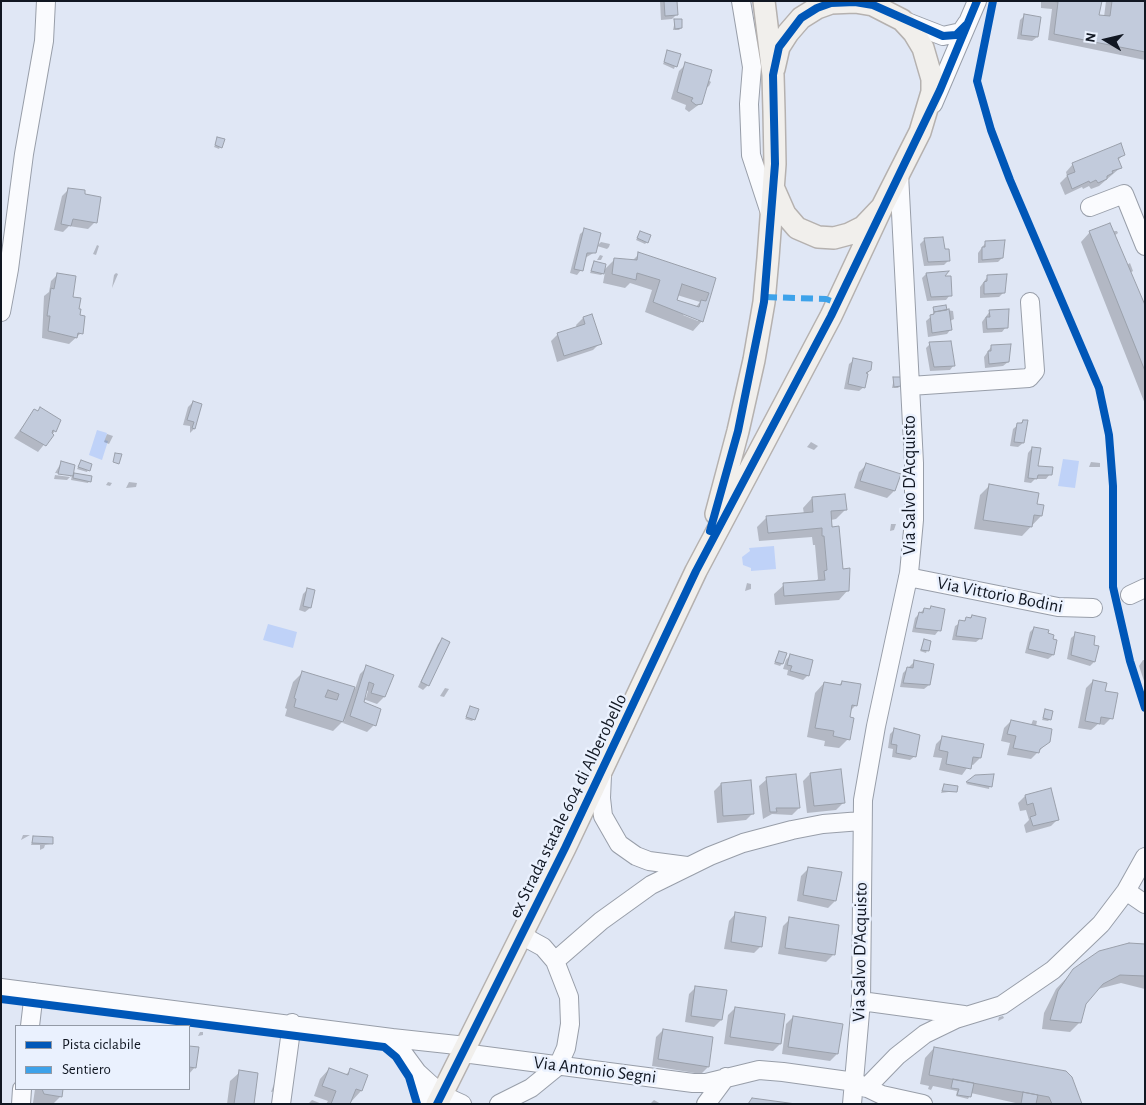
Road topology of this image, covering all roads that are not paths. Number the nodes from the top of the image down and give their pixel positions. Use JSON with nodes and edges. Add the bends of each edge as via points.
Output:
{"nodes":[{"id":1,"x":46,"y":1,"type":"edge"},
{"id":2,"x":741,"y":1,"type":"edge"},
{"id":3,"x":764,"y":1,"type":"edge"},
{"id":4,"x":868,"y":3,"type":"edge"},
{"id":5,"x":974,"y":9,"type":"edge"},
{"id":6,"x":902,"y":20,"type":"junction"},
{"id":7,"x":772,"y":74,"type":"junction"},
{"id":8,"x":920,"y":132,"type":"junction"},
{"id":9,"x":898,"y":174,"type":"junction"},
{"id":10,"x":773,"y":187,"type":"junction"},
{"id":11,"x":882,"y":207,"type":"junction"},
{"id":12,"x":1090,"y":208,"type":"dead end"},
{"id":13,"x":771,"y":218,"type":"junction"},
{"id":14,"x":1145,"y":246,"type":"edge"},
{"id":15,"x":1030,"y":302,"type":"dead end"},
{"id":16,"x":1,"y":312,"type":"edge"},
{"id":17,"x":910,"y":386,"type":"junction"},
{"id":18,"x":696,"y":571,"type":"junction"},
{"id":19,"x":908,"y":577,"type":"junction"},
{"id":20,"x":1093,"y":608,"type":"dead end"},
{"id":21,"x":602,"y":772,"type":"junction"},
{"id":22,"x":861,"y":821,"type":"junction"},
{"id":23,"x":1145,"y":857,"type":"edge"},
{"id":24,"x":688,"y":866,"type":"junction"},
{"id":25,"x":1126,"y":891,"type":"junction"},
{"id":26,"x":1145,"y":904,"type":"edge"},
{"id":27,"x":521,"y":935,"type":"junction"},
{"id":28,"x":556,"y":961,"type":"junction"},
{"id":29,"x":1,"y":988,"type":"edge"},
{"id":30,"x":34,"y":992,"type":"junction"},
{"id":31,"x":861,"y":1001,"type":"junction"},
{"id":32,"x":968,"y":1016,"type":"junction"},
{"id":33,"x":292,"y":1024,"type":"junction"},
{"id":34,"x":30,"y":1025,"type":"edge"},
{"id":35,"x":392,"y":1038,"type":"junction"},
{"id":36,"x":465,"y":1050,"type":"junction"},
{"id":37,"x":558,"y":1066,"type":"junction"},
{"id":38,"x":726,"y":1078,"type":"junction"},
{"id":39,"x":861,"y":1085,"type":"junction"},
{"id":40,"x":22,"y":1090,"type":"edge"},
{"id":41,"x":435,"y":1101,"type":"edge"},
{"id":42,"x":21,"y":1104,"type":"edge"},
{"id":43,"x":281,"y":1104,"type":"edge"},
{"id":44,"x":462,"y":1104,"type":"edge"},
{"id":45,"x":499,"y":1104,"type":"edge"},
{"id":46,"x":706,"y":1104,"type":"edge"},
{"id":47,"x":852,"y":1104,"type":"edge"},
{"id":48,"x":923,"y":1104,"type":"edge"}],
"edges":[{"from":1,"to":16,"type":"street","via":[[44,41]]},
{"from":2,"to":13,"type":"street","via":[[752,67],[749,104],[751,155]]},
{"from":3,"to":7,"type":"main road","name":"ex Strada statale 604 di Alberobello"},
{"from":4,"to":6,"type":"main road"},
{"from":4,"to":7,"type":"main road","via":[[830,3],[801,18],[779,47]]},
{"from":5,"to":6,"type":"street","via":[[961,32],[943,36]]},
{"from":5,"to":8,"type":"street"},
{"from":6,"to":8,"type":"main road","via":[[923,48],[932,79],[932,92]]},
{"from":7,"to":10,"type":"main road","name":"ex Strada statale 604 di Alberobello"},
{"from":8,"to":9,"type":"main road"},
{"from":9,"to":11,"type":"main road","name":"ex Strada statale 604 di Alberobello"},
{"from":9,"to":17,"type":"street","name":"Via Salvo D'Acquisto"},
{"from":10,"to":11,"type":"main road","via":[[785,214],[797,228],[818,237],[834,238],[849,234],[863,227]]},
{"from":10,"to":13,"type":"main road","name":"ex Strada statale 604 di Alberobello"},
{"from":11,"to":18,"type":"main road","name":"ex Strada statale 604 di Alberobello","via":[[830,316]]},
{"from":12,"to":14,"type":"street","via":[[1124,194]]},
{"from":13,"to":18,"type":"main road","name":"ex Strada statale 604 di Alberobello","via":[[764,302],[754,360],[719,506]]},
{"from":15,"to":17,"type":"street","via":[[1035,371],[1029,378]]},
{"from":17,"to":19,"type":"street","name":"Via Salvo D'Acquisto","via":[[914,520]]},
{"from":18,"to":21,"type":"main road","name":"ex Strada statale 604 di Alberobello"},
{"from":19,"to":20,"type":"street","name":"Via Vittorio Bodini","via":[[1058,607]]},
{"from":19,"to":22,"type":"street","name":"Via Salvo D'Acquisto","via":[[876,726]]},
{"from":21,"to":24,"type":"street","via":[[603,816],[619,844],[649,861]]},
{"from":21,"to":27,"type":"main road","name":"ex Strada statale 604 di Alberobello"},
{"from":22,"to":24,"type":"street","via":[[792,830],[743,843]]},
{"from":22,"to":31,"type":"street","name":"Via Salvo D'Acquisto"},
{"from":23,"to":25,"type":"street"},
{"from":24,"to":28,"type":"street","via":[[625,903]]},
{"from":25,"to":26,"type":"street"},
{"from":25,"to":32,"type":"street","via":[[1101,924],[1054,970],[1002,1005]]},
{"from":27,"to":28,"type":"street","via":[[543,947]]},
{"from":27,"to":36,"type":"main road","name":"ex Strada statale 604 di Alberobello"},
{"from":28,"to":37,"type":"street","via":[[569,997],[571,1013],[566,1048]]},
{"from":29,"to":30,"type":"street","name":"Via Antonio Segni"},
{"from":30,"to":33,"type":"street","name":"Via Antonio Segni"},
{"from":30,"to":34,"type":"street"},
{"from":31,"to":32,"type":"street"},
{"from":31,"to":39,"type":"street","name":"Via Salvo D'Acquisto"},
{"from":32,"to":39,"type":"street","via":[[940,1025],[925,1034]]},
{"from":33,"to":35,"type":"street","name":"Via Antonio Segni"},
{"from":33,"to":43,"type":"street"},
{"from":35,"to":36,"type":"street","name":"Via Antonio Segni"},
{"from":35,"to":41,"type":"street"},
{"from":36,"to":37,"type":"street","name":"Via Antonio Segni"},
{"from":36,"to":41,"type":"main road","name":"ex Strada statale 604 di Alberobello"},
{"from":37,"to":38,"type":"street","name":"Via Antonio Segni","via":[[694,1083]]},
{"from":37,"to":45,"type":"street","via":[[531,1088]]},
{"from":38,"to":39,"type":"street","name":"Via Antonio Segni","via":[[759,1070]]},
{"from":38,"to":46,"type":"street"},
{"from":39,"to":47,"type":"street","name":"Via Salvo D'Acquisto"},
{"from":39,"to":48,"type":"street","name":"Via Antonio Segni","via":[[882,1095]]},
{"from":40,"to":42,"type":"street"},
{"from":41,"to":44,"type":"street"}]}
